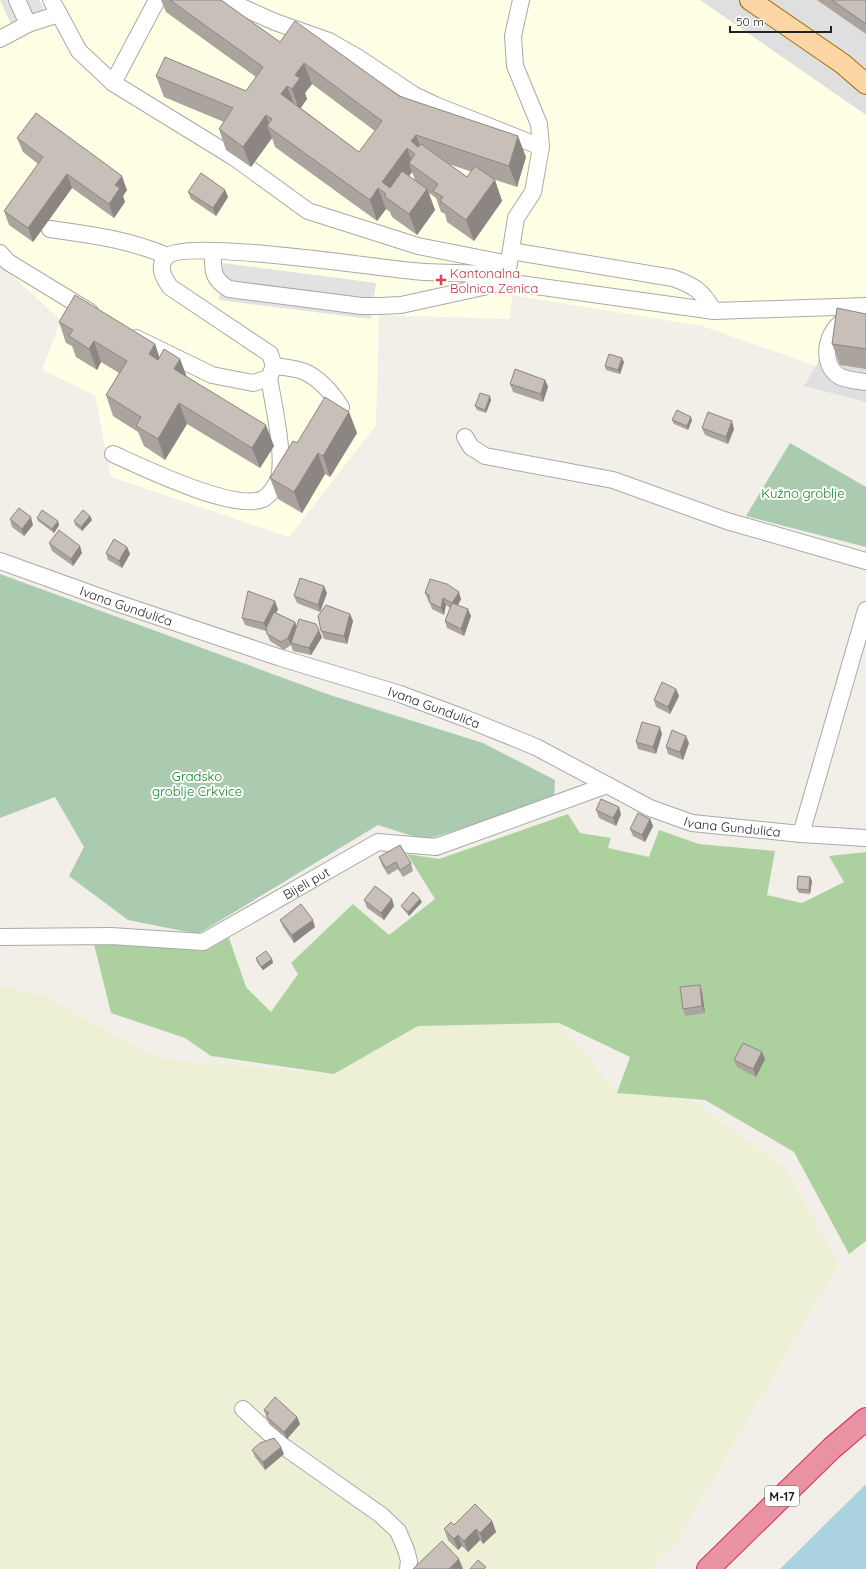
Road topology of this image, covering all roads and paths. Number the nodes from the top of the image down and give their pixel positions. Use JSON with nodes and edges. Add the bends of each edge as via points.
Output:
{"nodes":[{"id":1,"x":17,"y":0,"type":"edge"},
{"id":2,"x":157,"y":0,"type":"edge"},
{"id":3,"x":226,"y":0,"type":"edge"},
{"id":4,"x":521,"y":0,"type":"edge"},
{"id":5,"x":750,"y":0,"type":"edge"},
{"id":6,"x":55,"y":7,"type":"edge"},
{"id":7,"x":28,"y":24,"type":"junction"},
{"id":8,"x":0,"y":39,"type":"edge"},
{"id":9,"x":112,"y":83,"type":"junction"},
{"id":10,"x":866,"y":84,"type":"edge"},
{"id":11,"x":541,"y":147,"type":"junction"},
{"id":12,"x":50,"y":229,"type":"dead end"},
{"id":13,"x":213,"y":251,"type":"junction"},
{"id":14,"x":0,"y":253,"type":"edge"},
{"id":15,"x":166,"y":256,"type":"junction"},
{"id":16,"x":508,"y":268,"type":"junction"},
{"id":17,"x":866,"y":306,"type":"edge"},
{"id":18,"x":714,"y":311,"type":"junction"},
{"id":19,"x":103,"y":320,"type":"edge"},
{"id":20,"x":866,"y":324,"type":"edge"},
{"id":21,"x":123,"y":331,"type":"edge"},
{"id":22,"x":272,"y":372,"type":"junction"},
{"id":23,"x":866,"y":382,"type":"edge"},
{"id":24,"x":341,"y":407,"type":"edge"},
{"id":25,"x":465,"y":437,"type":"dead end"},
{"id":26,"x":114,"y":454,"type":"dead end"},
{"id":27,"x":0,"y":561,"type":"edge"},
{"id":28,"x":866,"y":561,"type":"edge"},
{"id":29,"x":866,"y":610,"type":"edge"},
{"id":30,"x":606,"y":785,"type":"junction"},
{"id":31,"x":801,"y":834,"type":"junction"},
{"id":32,"x":866,"y":838,"type":"edge"},
{"id":33,"x":0,"y":937,"type":"edge"},
{"id":34,"x":243,"y":1409,"type":"dead end"},
{"id":35,"x":866,"y":1419,"type":"edge"},
{"id":36,"x":408,"y":1569,"type":"edge"},
{"id":37,"x":708,"y":1569,"type":"edge"}],
"edges":[{"from":1,"to":7,"type":"street"},
{"from":2,"to":9,"type":"street"},
{"from":3,"to":11,"type":"street","via":[[275,22],[329,41],[414,95],[435,105]]},
{"from":4,"to":11,"type":"street","via":[[513,36],[515,66],[539,124]]},
{"from":5,"to":10,"type":"main road","via":[[843,64]]},
{"from":6,"to":7,"type":"street"},
{"from":6,"to":9,"type":"street","via":[[79,51]]},
{"from":7,"to":8,"type":"street"},
{"from":9,"to":16,"type":"street","via":[[235,158],[308,211],[418,246]]},
{"from":11,"to":16,"type":"street","via":[[533,192],[516,218]]},
{"from":12,"to":15,"type":"street","via":[[123,240]]},
{"from":13,"to":15,"type":"street","via":[[177,252]]},
{"from":13,"to":16,"type":"street","via":[[292,256],[414,271]]},
{"from":13,"to":16,"type":"street","via":[[213,272],[219,283],[229,289],[362,306],[401,305]]},
{"from":14,"to":19,"type":"street","via":[[8,262]]},
{"from":15,"to":22,"type":"street","via":[[162,265],[162,276],[170,287],[270,354]]},
{"from":16,"to":18,"type":"street"},
{"from":16,"to":18,"type":"street","via":[[673,278],[694,286]]},
{"from":17,"to":18,"type":"street"},
{"from":20,"to":23,"type":"street","via":[[842,322],[835,327],[830,337],[828,359],[831,369],[840,376]]},
{"from":21,"to":22,"type":"street","via":[[212,375],[253,383]]},
{"from":22,"to":24,"type":"street","via":[[304,371],[320,382]]},
{"from":22,"to":26,"type":"street","via":[[280,444],[279,476],[273,490],[263,499],[221,498],[167,479]]},
{"from":25,"to":28,"type":"street","via":[[471,447],[486,456],[614,480],[727,521]]},
{"from":27,"to":30,"type":"street","name":"Ivana Gundulića","via":[[281,658],[400,694],[536,747]]},
{"from":29,"to":31,"type":"street"},
{"from":30,"to":31,"type":"street","name":"Ivana Gundulića","via":[[650,808],[692,822]]},
{"from":30,"to":33,"type":"street","name":"Bijeli put","via":[[436,847],[378,842],[203,942],[111,936]]},
{"from":31,"to":32,"type":"street","name":"Ivana Gundulića"},
{"from":34,"to":36,"type":"street","via":[[283,1446],[381,1515],[398,1531],[409,1561]]},
{"from":35,"to":37,"type":"highway","number":"M-17","via":[[827,1453]]}]}
